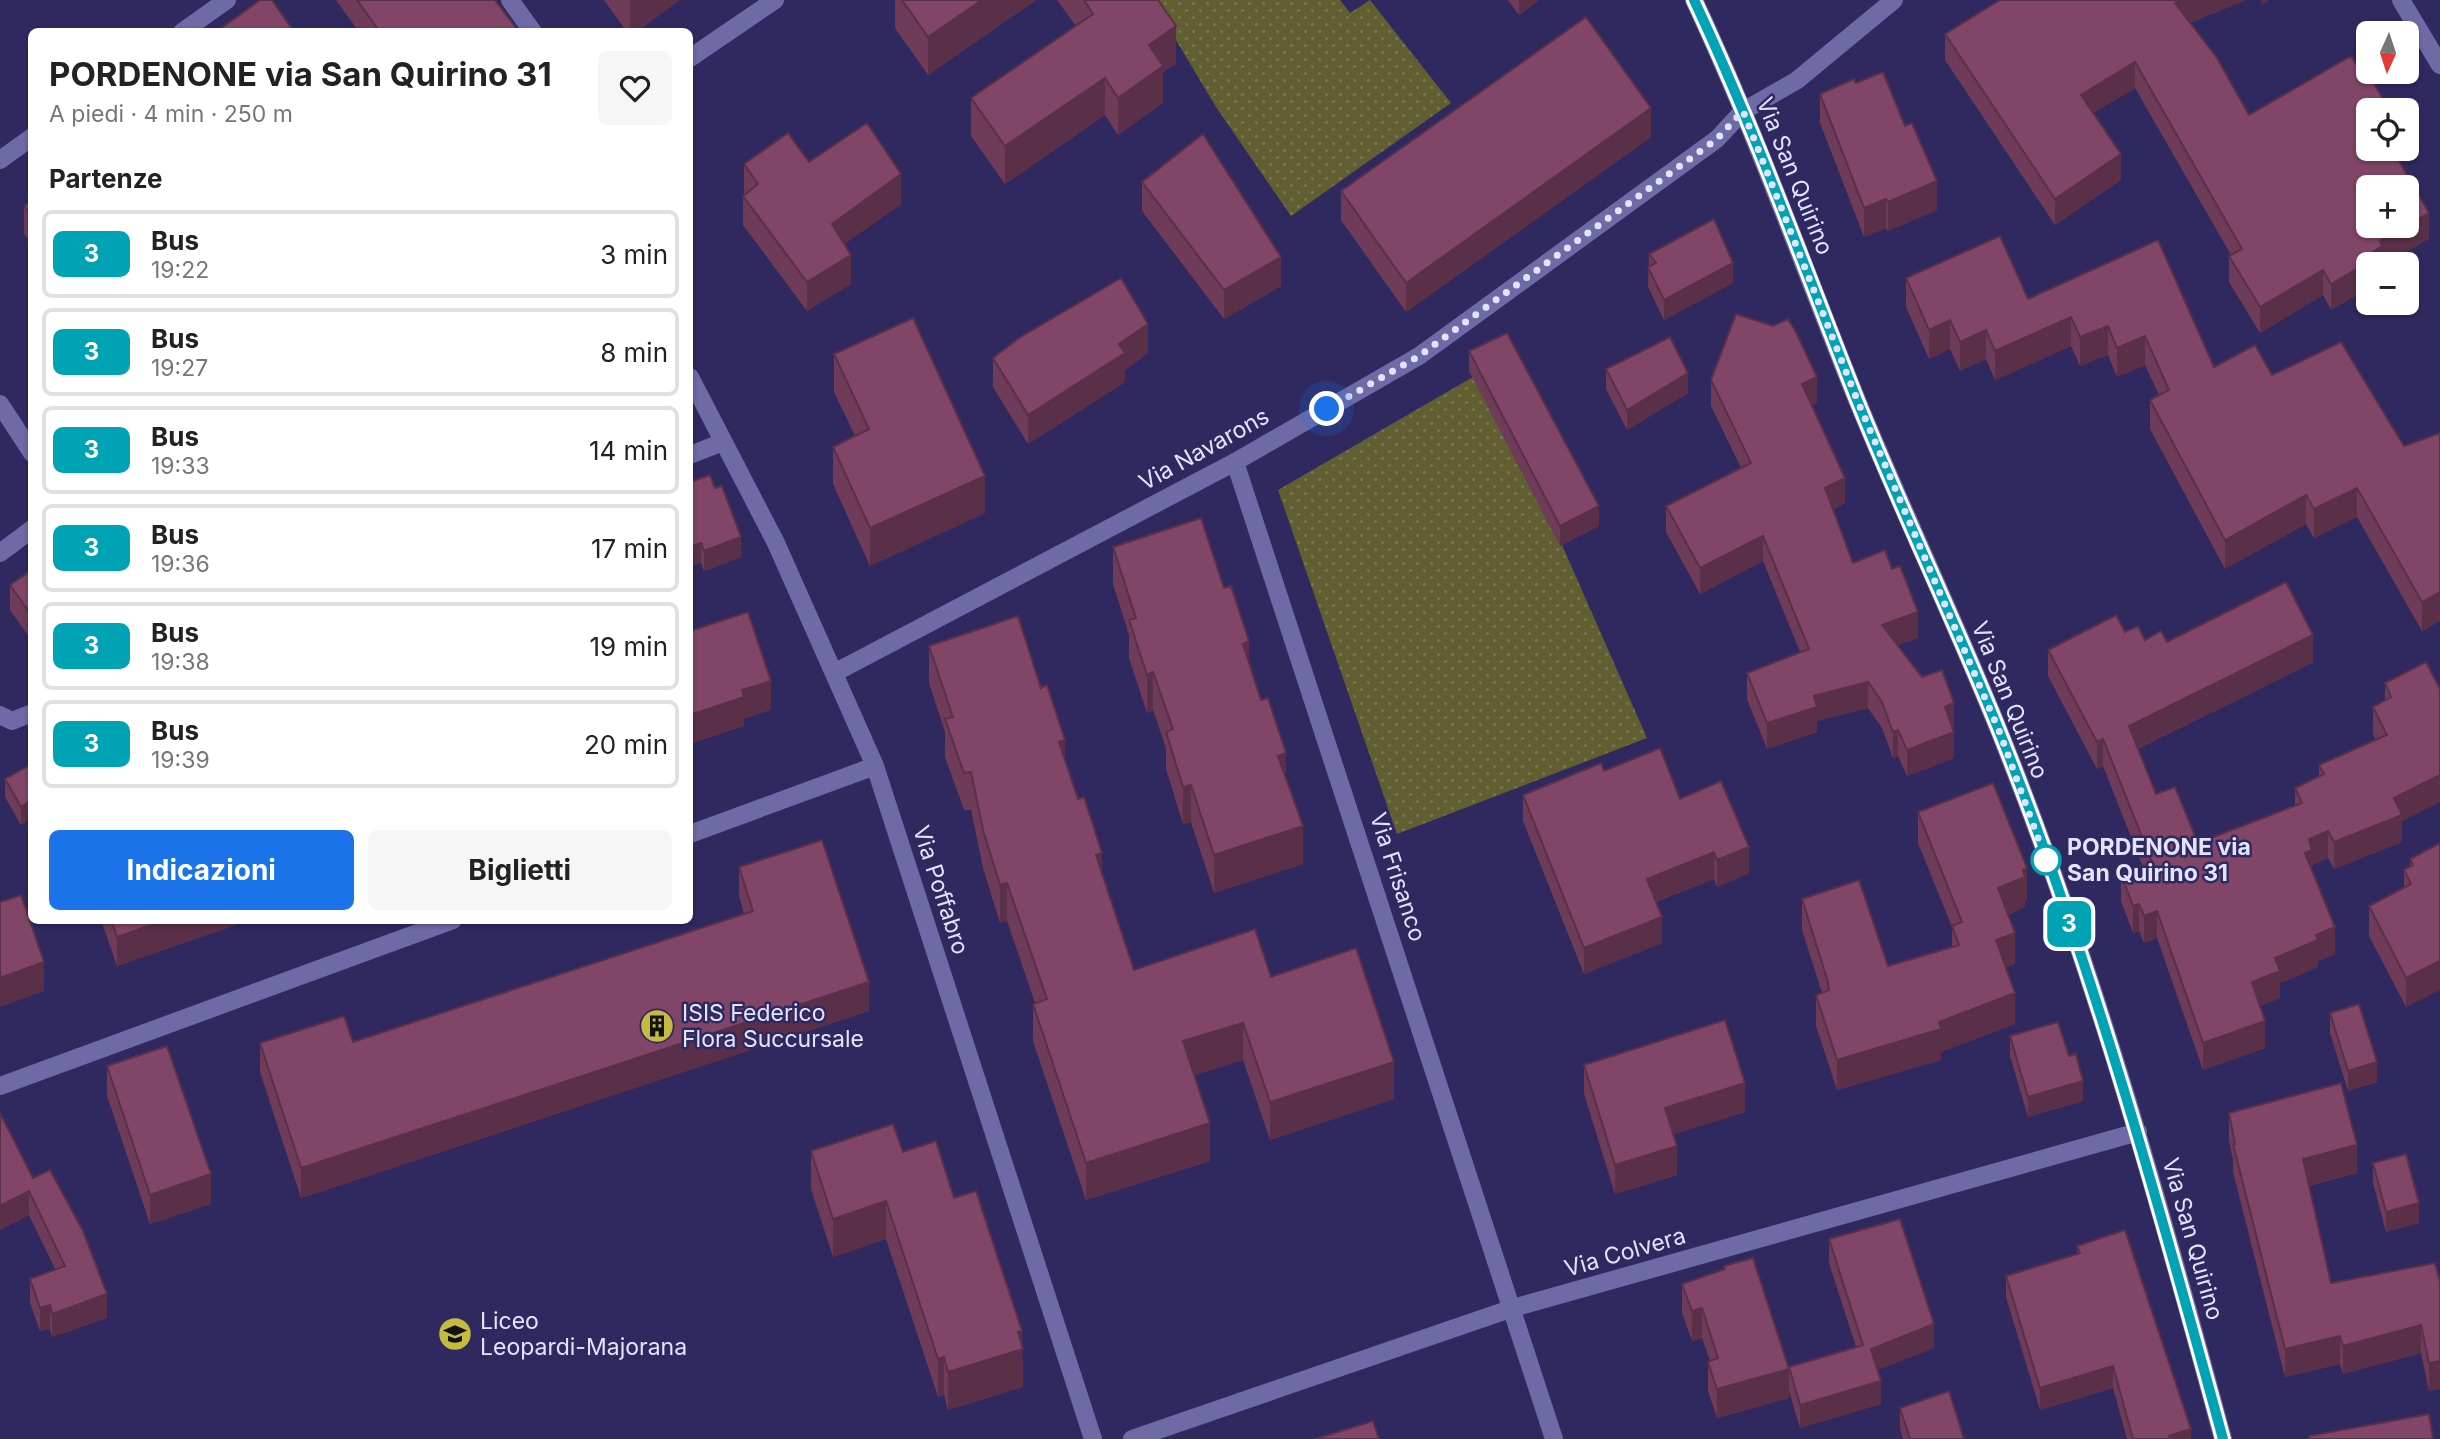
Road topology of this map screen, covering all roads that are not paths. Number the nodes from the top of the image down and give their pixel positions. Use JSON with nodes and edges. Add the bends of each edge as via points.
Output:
{"nodes":[{"id":1,"x":227,"y":0,"type":"edge"},
{"id":2,"x":510,"y":0,"type":"edge"},
{"id":3,"x":775,"y":0,"type":"edge"},
{"id":4,"x":1694,"y":0,"type":"edge"},
{"id":5,"x":1894,"y":0,"type":"edge"},
{"id":6,"x":2401,"y":0,"type":"edge"},
{"id":7,"x":188,"y":28,"type":"edge"},
{"id":8,"x":530,"y":28,"type":"edge"},
{"id":9,"x":693,"y":56,"type":"edge"},
{"id":10,"x":2440,"y":65,"type":"edge"},
{"id":11,"x":1743,"y":111,"type":"junction"},
{"id":12,"x":28,"y":140,"type":"edge"},
{"id":13,"x":0,"y":160,"type":"edge"},
{"id":14,"x":693,"y":383,"type":"edge"},
{"id":15,"x":0,"y":404,"type":"edge"},
{"id":16,"x":723,"y":442,"type":"junction"},
{"id":17,"x":28,"y":447,"type":"edge"},
{"id":18,"x":693,"y":454,"type":"edge"},
{"id":19,"x":1236,"y":462,"type":"junction"},
{"id":20,"x":28,"y":532,"type":"edge"},
{"id":21,"x":0,"y":553,"type":"edge"},
{"id":22,"x":836,"y":672,"type":"junction"},
{"id":23,"x":0,"y":715,"type":"edge"},
{"id":24,"x":28,"y":715,"type":"edge"},
{"id":25,"x":875,"y":766,"type":"junction"},
{"id":26,"x":693,"y":833,"type":"edge"},
{"id":27,"x":442,"y":924,"type":"edge"},
{"id":28,"x":0,"y":1086,"type":"edge"},
{"id":29,"x":2138,"y":1132,"type":"junction"},
{"id":30,"x":1513,"y":1308,"type":"junction"},
{"id":31,"x":1093,"y":1439,"type":"edge"},
{"id":32,"x":1132,"y":1439,"type":"edge"},
{"id":33,"x":1554,"y":1439,"type":"edge"},
{"id":34,"x":2223,"y":1439,"type":"edge"}],
"edges":[{"from":1,"to":7,"type":"street"},
{"from":2,"to":8,"type":"street"},
{"from":3,"to":9,"type":"street"},
{"from":4,"to":11,"type":"street","name":"Via San Quirino"},
{"from":5,"to":11,"type":"street","name":"Via Navarons","via":[[1796,81]]},
{"from":6,"to":10,"type":"street"},
{"from":11,"to":19,"type":"street","name":"Via Navarons","via":[[1717,139],[1419,356]]},
{"from":11,"to":29,"type":"street","name":"Via San Quirino","via":[[1858,402],[2000,733]]},
{"from":12,"to":13,"type":"street"},
{"from":14,"to":16,"type":"street","name":"Via Poffabro"},
{"from":15,"to":17,"type":"street"},
{"from":16,"to":18,"type":"street"},
{"from":16,"to":22,"type":"street","name":"Via Poffabro"},
{"from":19,"to":22,"type":"street","name":"Via Navarons"},
{"from":19,"to":30,"type":"street","name":"Via Frisanco"},
{"from":20,"to":21,"type":"street"},
{"from":22,"to":25,"type":"street","name":"Via Poffabro"},
{"from":23,"to":24,"type":"street","via":[[12,721]]},
{"from":25,"to":26,"type":"street"},
{"from":25,"to":31,"type":"street","name":"Via Poffabro"},
{"from":27,"to":28,"type":"street"},
{"from":29,"to":30,"type":"street","name":"Via Colvera"},
{"from":29,"to":34,"type":"street","name":"Via San Quirino"},
{"from":30,"to":32,"type":"street","name":"Via Colvera"},
{"from":30,"to":33,"type":"street","name":"Via Frisanco"}]}
